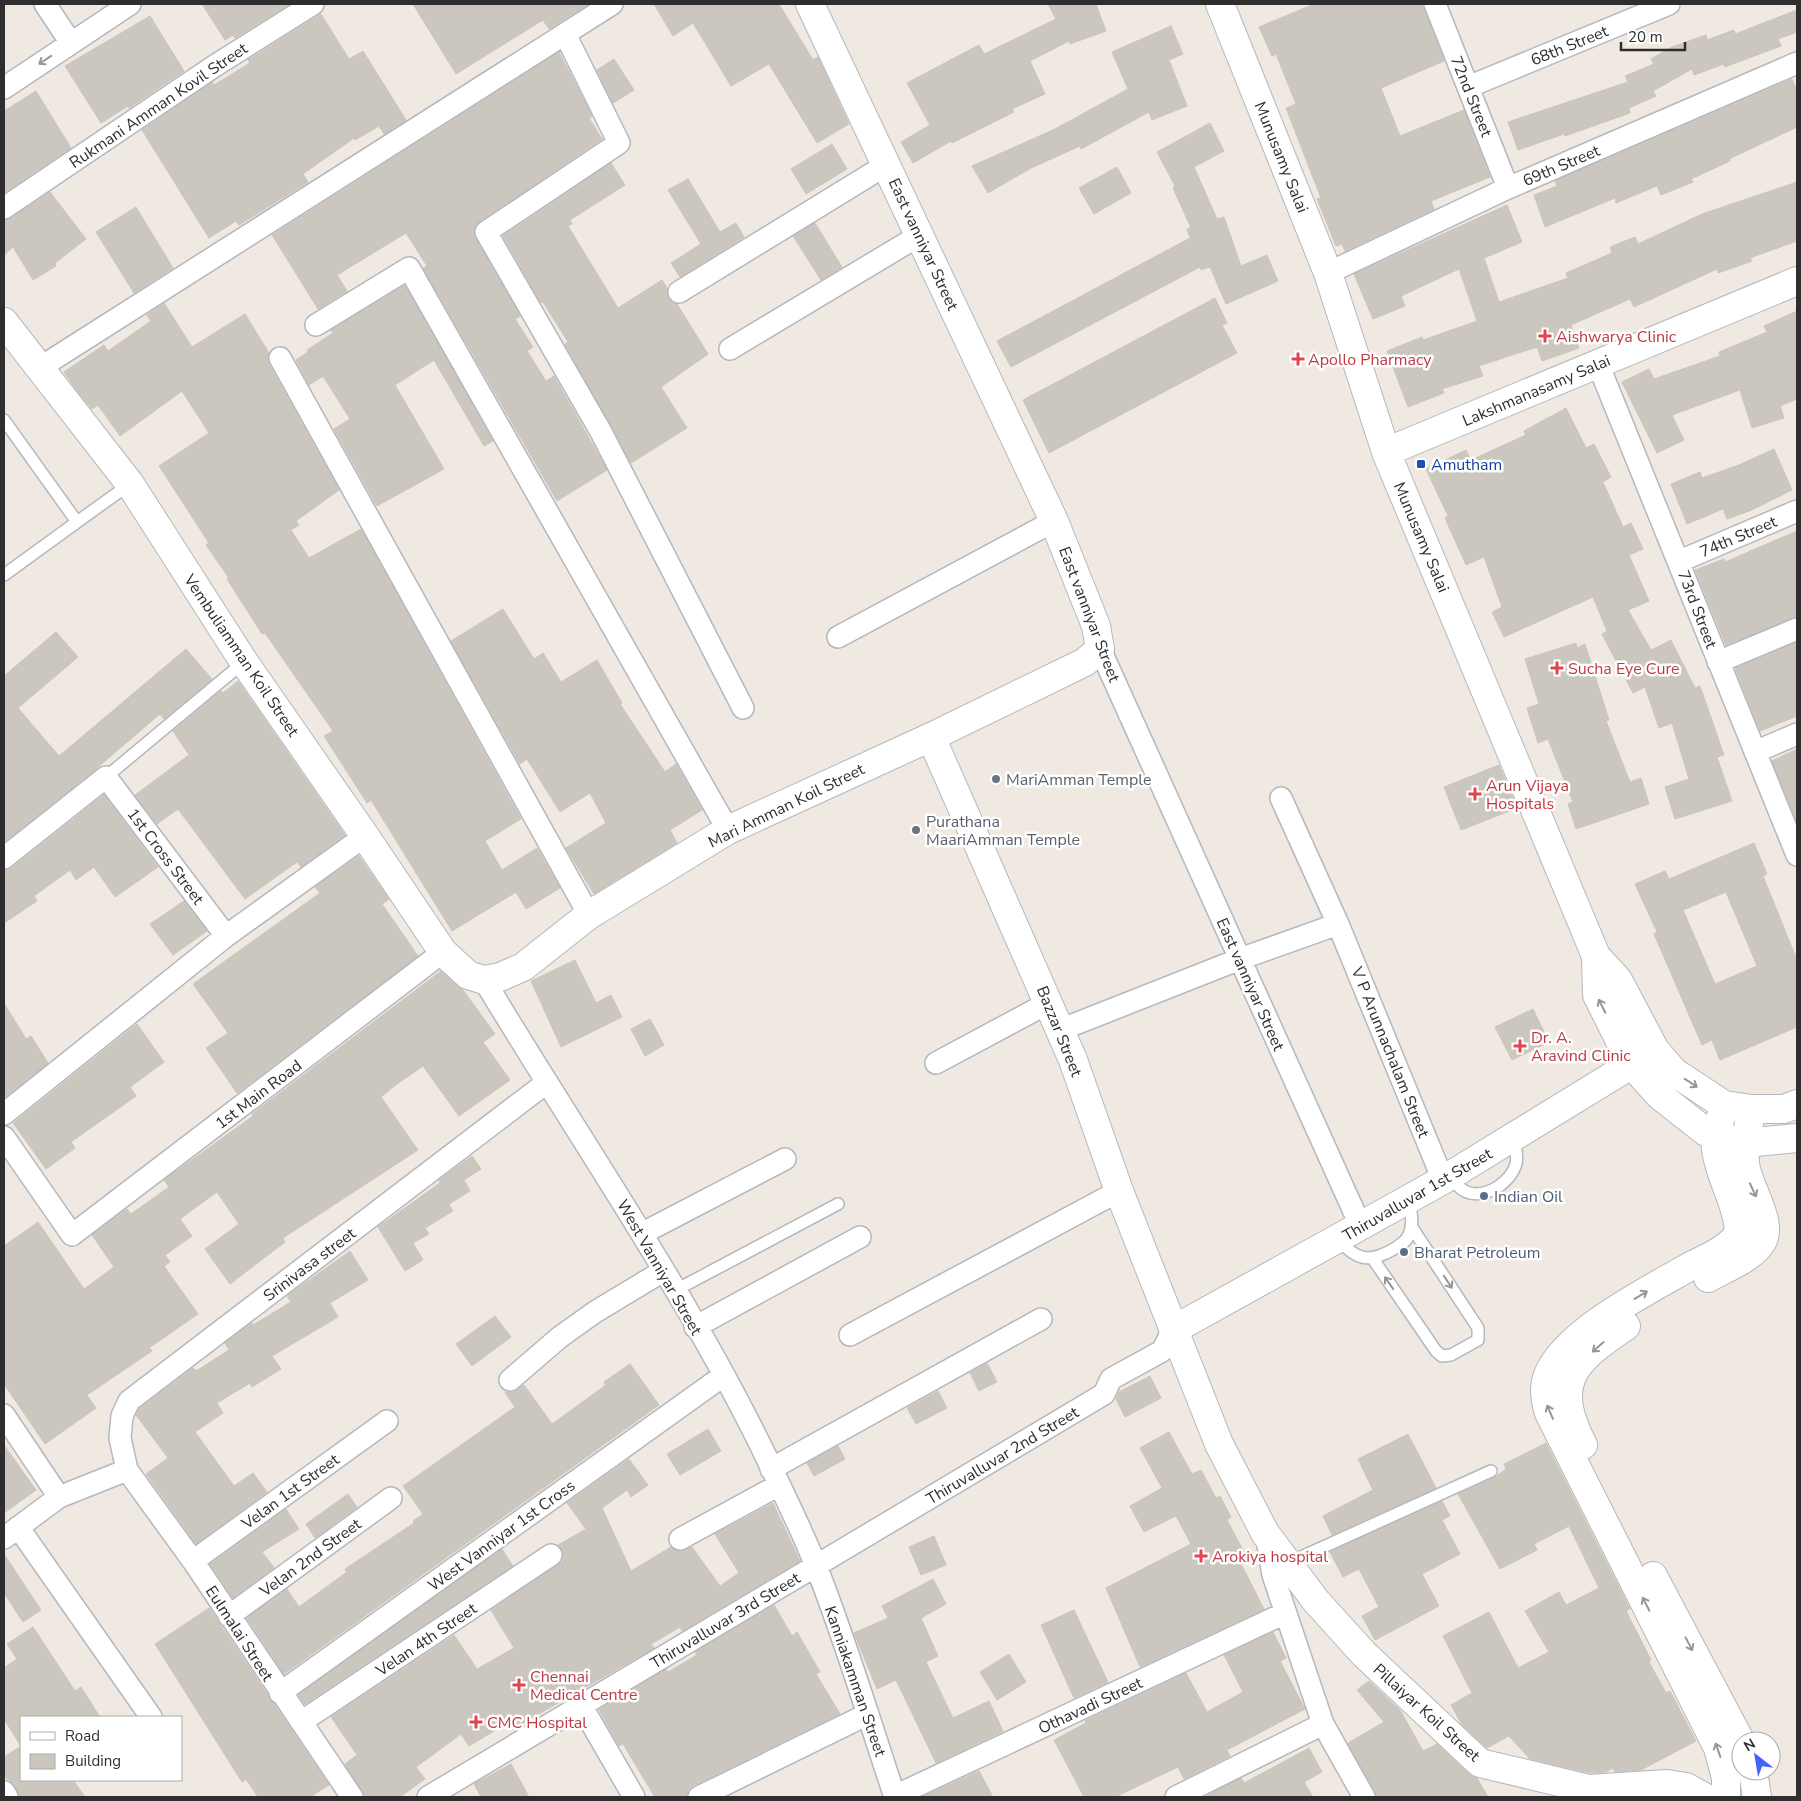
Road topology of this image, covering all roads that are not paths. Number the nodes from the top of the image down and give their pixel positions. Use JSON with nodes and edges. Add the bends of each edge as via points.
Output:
{"nodes":[{"id":1,"x":44,"y":4,"type":"edge"},
{"id":2,"x":130,"y":4,"type":"edge"},
{"id":3,"x":313,"y":4,"type":"edge"},
{"id":4,"x":612,"y":4,"type":"edge"},
{"id":5,"x":810,"y":4,"type":"edge"},
{"id":6,"x":1220,"y":4,"type":"edge"},
{"id":7,"x":1435,"y":4,"type":"edge"},
{"id":8,"x":1669,"y":4,"type":"edge"},
{"id":9,"x":565,"y":34,"type":"junction"},
{"id":10,"x":71,"y":43,"type":"junction"},
{"id":11,"x":1797,"y":63,"type":"edge"},
{"id":12,"x":1468,"y":87,"type":"junction"},
{"id":13,"x":4,"y":88,"type":"edge"},
{"id":14,"x":886,"y":165,"type":"junction"},
{"id":15,"x":1508,"y":188,"type":"junction"},
{"id":16,"x":4,"y":208,"type":"edge"},
{"id":17,"x":920,"y":235,"type":"junction"},
{"id":18,"x":1328,"y":273,"type":"junction"},
{"id":19,"x":1797,"y":281,"type":"edge"},
{"id":20,"x":679,"y":292,"type":"dead end"},
{"id":21,"x":4,"y":322,"type":"edge"},
{"id":22,"x":316,"y":325,"type":"dead end"},
{"id":23,"x":730,"y":349,"type":"dead end"},
{"id":24,"x":280,"y":358,"type":"dead end"},
{"id":25,"x":1598,"y":364,"type":"junction"},
{"id":26,"x":41,"y":368,"type":"junction"},
{"id":27,"x":4,"y":420,"type":"edge"},
{"id":28,"x":1386,"y":452,"type":"junction"},
{"id":29,"x":130,"y":484,"type":"junction"},
{"id":30,"x":1797,"y":511,"type":"edge"},
{"id":31,"x":1054,"y":521,"type":"junction"},
{"id":32,"x":77,"y":522,"type":"junction"},
{"id":33,"x":1680,"y":561,"type":"junction"},
{"id":34,"x":4,"y":575,"type":"edge"},
{"id":35,"x":1797,"y":629,"type":"edge"},
{"id":36,"x":838,"y":637,"type":"dead end"},
{"id":37,"x":1100,"y":649,"type":"junction"},
{"id":38,"x":244,"y":662,"type":"junction"},
{"id":39,"x":1718,"y":662,"type":"junction"},
{"id":40,"x":743,"y":708,"type":"dead end"},
{"id":41,"x":1797,"y":734,"type":"edge"},
{"id":42,"x":932,"y":737,"type":"junction"},
{"id":43,"x":1755,"y":752,"type":"junction"},
{"id":44,"x":106,"y":777,"type":"junction"},
{"id":45,"x":1281,"y":798,"type":"dead end"},
{"id":46,"x":728,"y":830,"type":"junction"},
{"id":47,"x":365,"y":836,"type":"junction"},
{"id":48,"x":1797,"y":855,"type":"edge"},
{"id":49,"x":4,"y":858,"type":"edge"},
{"id":50,"x":588,"y":915,"type":"junction"},
{"id":51,"x":1338,"y":924,"type":"junction"},
{"id":52,"x":226,"y":936,"type":"junction"},
{"id":53,"x":443,"y":952,"type":"junction"},
{"id":54,"x":1596,"y":956,"type":"junction"},
{"id":55,"x":1240,"y":959,"type":"junction"},
{"id":56,"x":484,"y":980,"type":"junction"},
{"id":57,"x":1048,"y":1003,"type":"junction"},
{"id":58,"x":1060,"y":1030,"type":"junction"},
{"id":59,"x":1655,"y":1050,"type":"junction"},
{"id":60,"x":936,"y":1063,"type":"dead end"},
{"id":61,"x":1632,"y":1064,"type":"junction"},
{"id":62,"x":546,"y":1083,"type":"junction"},
{"id":63,"x":1724,"y":1104,"type":"junction"},
{"id":64,"x":1797,"y":1104,"type":"edge"},
{"id":65,"x":1752,"y":1109,"type":"junction"},
{"id":66,"x":4,"y":1114,"type":"edge"},
{"id":67,"x":1716,"y":1136,"type":"junction"},
{"id":68,"x":4,"y":1137,"type":"edge"},
{"id":69,"x":1797,"y":1138,"type":"edge"},
{"id":70,"x":1745,"y":1143,"type":"junction"},
{"id":71,"x":785,"y":1159,"type":"dead end"},
{"id":72,"x":1447,"y":1178,"type":"junction"},
{"id":73,"x":1118,"y":1192,"type":"junction"},
{"id":74,"x":838,"y":1204,"type":"dead end"},
{"id":75,"x":1410,"y":1213,"type":"junction"},
{"id":76,"x":643,"y":1233,"type":"junction"},
{"id":77,"x":1350,"y":1233,"type":"junction"},
{"id":78,"x":860,"y":1237,"type":"dead end"},
{"id":79,"x":1373,"y":1259,"type":"junction"},
{"id":80,"x":663,"y":1271,"type":"junction"},
{"id":81,"x":674,"y":1290,"type":"junction"},
{"id":82,"x":1041,"y":1319,"type":"dead end"},
{"id":83,"x":695,"y":1327,"type":"junction"},
{"id":84,"x":1174,"y":1330,"type":"junction"},
{"id":85,"x":850,"y":1335,"type":"dead end"},
{"id":86,"x":723,"y":1376,"type":"junction"},
{"id":87,"x":510,"y":1380,"type":"dead end"},
{"id":88,"x":4,"y":1415,"type":"edge"},
{"id":89,"x":387,"y":1421,"type":"dead end"},
{"id":90,"x":127,"y":1470,"type":"junction"},
{"id":91,"x":1491,"y":1471,"type":"dead end"},
{"id":92,"x":775,"y":1477,"type":"junction"},
{"id":93,"x":59,"y":1497,"type":"junction"},
{"id":94,"x":391,"y":1498,"type":"dead end"},
{"id":95,"x":1265,"y":1532,"type":"junction"},
{"id":96,"x":11,"y":1533,"type":"edge"},
{"id":97,"x":680,"y":1539,"type":"dead end"},
{"id":98,"x":551,"y":1555,"type":"dead end"},
{"id":99,"x":193,"y":1561,"type":"junction"},
{"id":100,"x":1288,"y":1563,"type":"junction"},
{"id":101,"x":816,"y":1566,"type":"junction"},
{"id":102,"x":1285,"y":1613,"type":"junction"},
{"id":103,"x":229,"y":1616,"type":"junction"},
{"id":104,"x":280,"y":1693,"type":"junction"},
{"id":105,"x":581,"y":1705,"type":"junction"},
{"id":106,"x":868,"y":1714,"type":"junction"},
{"id":107,"x":150,"y":1716,"type":"edge"},
{"id":108,"x":301,"y":1722,"type":"junction"},
{"id":109,"x":1323,"y":1724,"type":"junction"},
{"id":110,"x":1735,"y":1731,"type":"edge"},
{"id":111,"x":1755,"y":1781,"type":"edge"},
{"id":112,"x":4,"y":1792,"type":"edge"},
{"id":113,"x":1587,"y":1794,"type":"edge"},
{"id":114,"x":7,"y":1797,"type":"edge"},
{"id":115,"x":352,"y":1797,"type":"edge"},
{"id":116,"x":429,"y":1797,"type":"edge"},
{"id":117,"x":634,"y":1797,"type":"edge"},
{"id":118,"x":699,"y":1797,"type":"edge"},
{"id":119,"x":895,"y":1797,"type":"edge"},
{"id":120,"x":1176,"y":1797,"type":"edge"},
{"id":121,"x":1364,"y":1797,"type":"edge"},
{"id":122,"x":1704,"y":1797,"type":"edge"},
{"id":123,"x":1726,"y":1797,"type":"edge"},
{"id":124,"x":1757,"y":1797,"type":"edge"}],
"edges":[{"from":1,"to":10,"type":"street"},
{"from":2,"to":10,"type":"street"},
{"from":3,"to":16,"type":"street","name":"Rukmani Amman Kovil Street","via":[[213,67]]},
{"from":4,"to":9,"type":"street"},
{"from":5,"to":14,"type":"street","name":"East vanniyar Street"},
{"from":6,"to":18,"type":"street","name":"Munusamy Salai"},
{"from":7,"to":12,"type":"street","name":"72nd Street"},
{"from":8,"to":12,"type":"street","name":"68th Street"},
{"from":9,"to":26,"type":"street"},
{"from":9,"to":40,"type":"street","via":[[619,143],[486,232],[601,432]]},
{"from":10,"to":13,"type":"street","one_way":true},
{"from":11,"to":15,"type":"street","name":"69th Street"},
{"from":12,"to":15,"type":"street","name":"72nd Street"},
{"from":14,"to":17,"type":"street","name":"East vanniyar Street"},
{"from":14,"to":20,"type":"street"},
{"from":15,"to":18,"type":"street","name":"69th Street"},
{"from":17,"to":23,"type":"street"},
{"from":17,"to":31,"type":"street","name":"East vanniyar Street"},
{"from":18,"to":28,"type":"street","name":"Munusamy Salai"},
{"from":19,"to":25,"type":"street","name":"Lakshmanasamy Salai"},
{"from":21,"to":26,"type":"street","name":"Vembuliamman Koil Street"},
{"from":22,"to":46,"type":"street","via":[[409,268]]},
{"from":24,"to":50,"type":"street"},
{"from":25,"to":28,"type":"street","name":"Lakshmanasamy Salai"},
{"from":25,"to":33,"type":"street","name":"73rd Street"},
{"from":26,"to":29,"type":"street","name":"Vembuliamman Koil Street"},
{"from":27,"to":32,"type":"lane"},
{"from":28,"to":54,"type":"street","name":"Munusamy Salai"},
{"from":29,"to":32,"type":"lane"},
{"from":29,"to":38,"type":"street","name":"Vembuliamman Koil Street"},
{"from":30,"to":33,"type":"street","name":"74th Street"},
{"from":31,"to":36,"type":"street"},
{"from":31,"to":37,"type":"street","name":"East vanniyar Street","via":[[1096,626]]},
{"from":32,"to":34,"type":"lane"},
{"from":33,"to":39,"type":"street","name":"73rd Street"},
{"from":35,"to":39,"type":"street"},
{"from":37,"to":42,"type":"street","name":"Mari Amman Koil Street","via":[[1085,662]]},
{"from":37,"to":55,"type":"street","name":"East vanniyar Street"},
{"from":38,"to":44,"type":"lane"},
{"from":38,"to":47,"type":"street","name":"Vembuliamman Koil Street"},
{"from":39,"to":43,"type":"street","name":"73rd Street"},
{"from":41,"to":43,"type":"street"},
{"from":42,"to":46,"type":"street","name":"Mari Amman Koil Street"},
{"from":42,"to":57,"type":"street","name":"Bazzar Street"},
{"from":43,"to":48,"type":"street","name":"73rd Street"},
{"from":44,"to":49,"type":"street"},
{"from":44,"to":52,"type":"street","name":"1st Cross Street"},
{"from":45,"to":51,"type":"street","name":"V P Arunnachalam Street"},
{"from":46,"to":50,"type":"street","name":"Mari Amman Koil Street"},
{"from":47,"to":52,"type":"street"},
{"from":47,"to":53,"type":"street","name":"Vembuliamman Koil Street"},
{"from":50,"to":56,"type":"street","name":"Mari Amman Koil Street","via":[[523,967]]},
{"from":51,"to":55,"type":"street"},
{"from":51,"to":72,"type":"street","name":"V P Arunnachalam Street"},
{"from":52,"to":66,"type":"street"},
{"from":53,"to":56,"type":"street","name":"Vembuliamman Koil Street","via":[[468,975]]},
{"from":53,"to":68,"type":"street","name":"1st Main Road","via":[[72,1235]]},
{"from":54,"to":59,"type":"street","via":[[1618,980]]},
{"from":61,"to":54,"type":"street","name":"Munusamy Salai","one_way":true,"via":[[1597,995]]},
{"from":55,"to":58,"type":"street"},
{"from":55,"to":77,"type":"street","name":"East vanniyar Street"},
{"from":56,"to":62,"type":"street","name":"West Vanniyar Street"},
{"from":57,"to":58,"type":"street","name":"Bazzar Street"},
{"from":57,"to":60,"type":"street"},
{"from":58,"to":73,"type":"street","name":"Bazzar Street"},
{"from":59,"to":61,"type":"street","name":"Thiruvalluvar 1st Street"},
{"from":59,"to":63,"type":"street","one_way":true,"via":[[1674,1072]]},
{"from":61,"to":67,"type":"street","name":"Munusamy Salai","via":[[1659,1095],[1706,1132]]},
{"from":61,"to":72,"type":"street","name":"Thiruvalluvar 1st Street"},
{"from":62,"to":76,"type":"street","name":"West Vanniyar Street"},
{"from":62,"to":90,"type":"street","name":"Srinivasa street","via":[[128,1401],[122,1416],[120,1438]]},
{"from":63,"to":65,"type":"street"},
{"from":63,"to":67,"type":"street"},
{"from":64,"to":65,"type":"street","via":[[1784,1109]]},
{"from":65,"to":70,"type":"street"},
{"from":67,"to":70,"type":"street","name":"Munusamy Salai"},
{"from":123,"to":67,"type":"street","one_way":true,"via":[[1726,1778],[1718,1748],[1549,1413],[1545,1389],[1548,1375],[1559,1357],[1600,1321],[1734,1240],[1739,1233],[1716,1150]]},
{"from":69,"to":70,"type":"street","name":"Munusamy Salai"},
{"from":70,"to":110,"type":"street","one_way":true,"via":[[1748,1181],[1764,1219],[1760,1246],[1646,1312],[1599,1346],[1576,1367],[1566,1396],[1574,1427]]},
{"from":71,"to":76,"type":"street"},
{"from":72,"to":75,"type":"street","name":"Thiruvalluvar 1st Street"},
{"from":73,"to":84,"type":"street","name":"Bazzar Street"},
{"from":73,"to":85,"type":"street"},
{"from":74,"to":81,"type":"lane"},
{"from":75,"to":77,"type":"street","name":"Thiruvalluvar 1st Street"},
{"from":75,"to":79,"type":"lane","via":[[1409,1235],[1402,1244]]},
{"from":75,"to":79,"type":"lane","one_way":true,"via":[[1478,1328],[1478,1340],[1451,1355],[1442,1356]]},
{"from":76,"to":80,"type":"street","name":"West Vanniyar Street"},
{"from":77,"to":79,"type":"lane","via":[[1349,1251]]},
{"from":77,"to":84,"type":"street","name":"Thiruvalluvar 1st Street"},
{"from":78,"to":83,"type":"street"},
{"from":80,"to":81,"type":"street","name":"West Vanniyar Street"},
{"from":80,"to":87,"type":"street","via":[[560,1337]]},
{"from":81,"to":83,"type":"street","name":"West Vanniyar Street"},
{"from":82,"to":92,"type":"street"},
{"from":83,"to":86,"type":"street","name":"West Vanniyar Street"},
{"from":84,"to":95,"type":"street","name":"Pillaiyar Koil Street","via":[[1219,1444]]},
{"from":84,"to":101,"type":"street","name":"Thiruvalluvar 2nd Street","via":[[1162,1351],[1111,1380],[1104,1394]]},
{"from":86,"to":92,"type":"street","name":"West Vanniyar Street"},
{"from":86,"to":104,"type":"street","name":"West Vanniyar 1st Cross"},
{"from":88,"to":93,"type":"street"},
{"from":89,"to":99,"type":"street","name":"Velan 1st Street"},
{"from":90,"to":93,"type":"street"},
{"from":90,"to":99,"type":"street","name":"Eulmalai Street"},
{"from":91,"to":100,"type":"lane"},
{"from":92,"to":97,"type":"street"},
{"from":92,"to":101,"type":"street","name":"West Vanniyar Street"},
{"from":93,"to":96,"type":"street"},
{"from":94,"to":103,"type":"street","name":"Velan 2nd Street"},
{"from":95,"to":100,"type":"street","name":"Pillaiyar Koil Street"},
{"from":95,"to":102,"type":"street","name":"Pillaiyar Koil Street","via":[[1273,1575]]},
{"from":96,"to":107,"type":"street"},
{"from":98,"to":108,"type":"street","name":"Velan 4th Street"},
{"from":99,"to":103,"type":"street","name":"Eulmalai Street"},
{"from":100,"to":113,"type":"street","name":"Pillaiyar Koil Street","via":[[1316,1601],[1364,1654],[1480,1763]]},
{"from":101,"to":105,"type":"street","name":"Thiruvalluvar 3rd Street"},
{"from":101,"to":106,"type":"street","name":"Kanniakamman Street"},
{"from":102,"to":109,"type":"street","name":"Pillaiyar Koil Street"},
{"from":102,"to":119,"type":"street","name":"Othavadi Street"},
{"from":103,"to":104,"type":"street","name":"Eulmalai Street"},
{"from":104,"to":108,"type":"street","name":"Eulmalai Street"},
{"from":105,"to":116,"type":"street","name":"Thiruvalluvar 3rd Street"},
{"from":105,"to":117,"type":"street"},
{"from":106,"to":118,"type":"street"},
{"from":106,"to":119,"type":"street","name":"Kanniakamman Street"},
{"from":108,"to":115,"type":"street","name":"Eulmalai Street"},
{"from":109,"to":120,"type":"street"},
{"from":109,"to":121,"type":"street","name":"Pillaiyar Koil Street"},
{"from":111,"to":124,"type":"street"},
{"from":112,"to":114,"type":"street"},
{"from":113,"to":122,"type":"street","name":"Pillaiyar Koil Street","via":[[1668,1784],[1686,1787]]}]}
